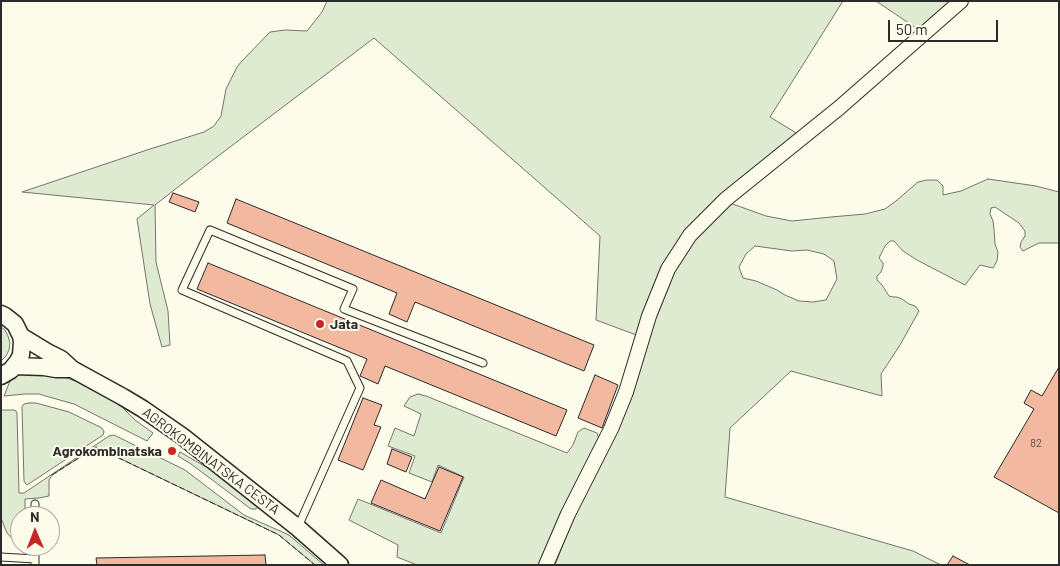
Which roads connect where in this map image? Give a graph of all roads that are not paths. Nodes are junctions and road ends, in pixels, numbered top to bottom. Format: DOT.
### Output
graph roads {
  1 [pos="961,1"];
  2 [pos="3,312"];
  3 [pos="21,336"];
  4 [pos="483,363"];
  5 [pos="72,369"];
  6 [pos="5,375"];
  7 [pos="298,528"];
  8 [pos="1,557"];
  9 [pos="35,562"];
  10 [pos="340,565"];
  11 [pos="546,565"];
  1 -- 11 [label="street"];
  2 -- 3 [label="street"];
  3 -- 5 [label="street, AGROKOMBINATSKA CESTA"];
  3 -- 6 [label="street"];
  4 -- 7 [label="lane"];
  5 -- 6 [label="street, AGROKOMBINATSKA CESTA"];
  5 -- 7 [label="street, AGROKOMBINATSKA CESTA"];
  7 -- 10 [label="street, AGROKOMBINATSKA CESTA"];
  8 -- 9 [label="lane"];
}
